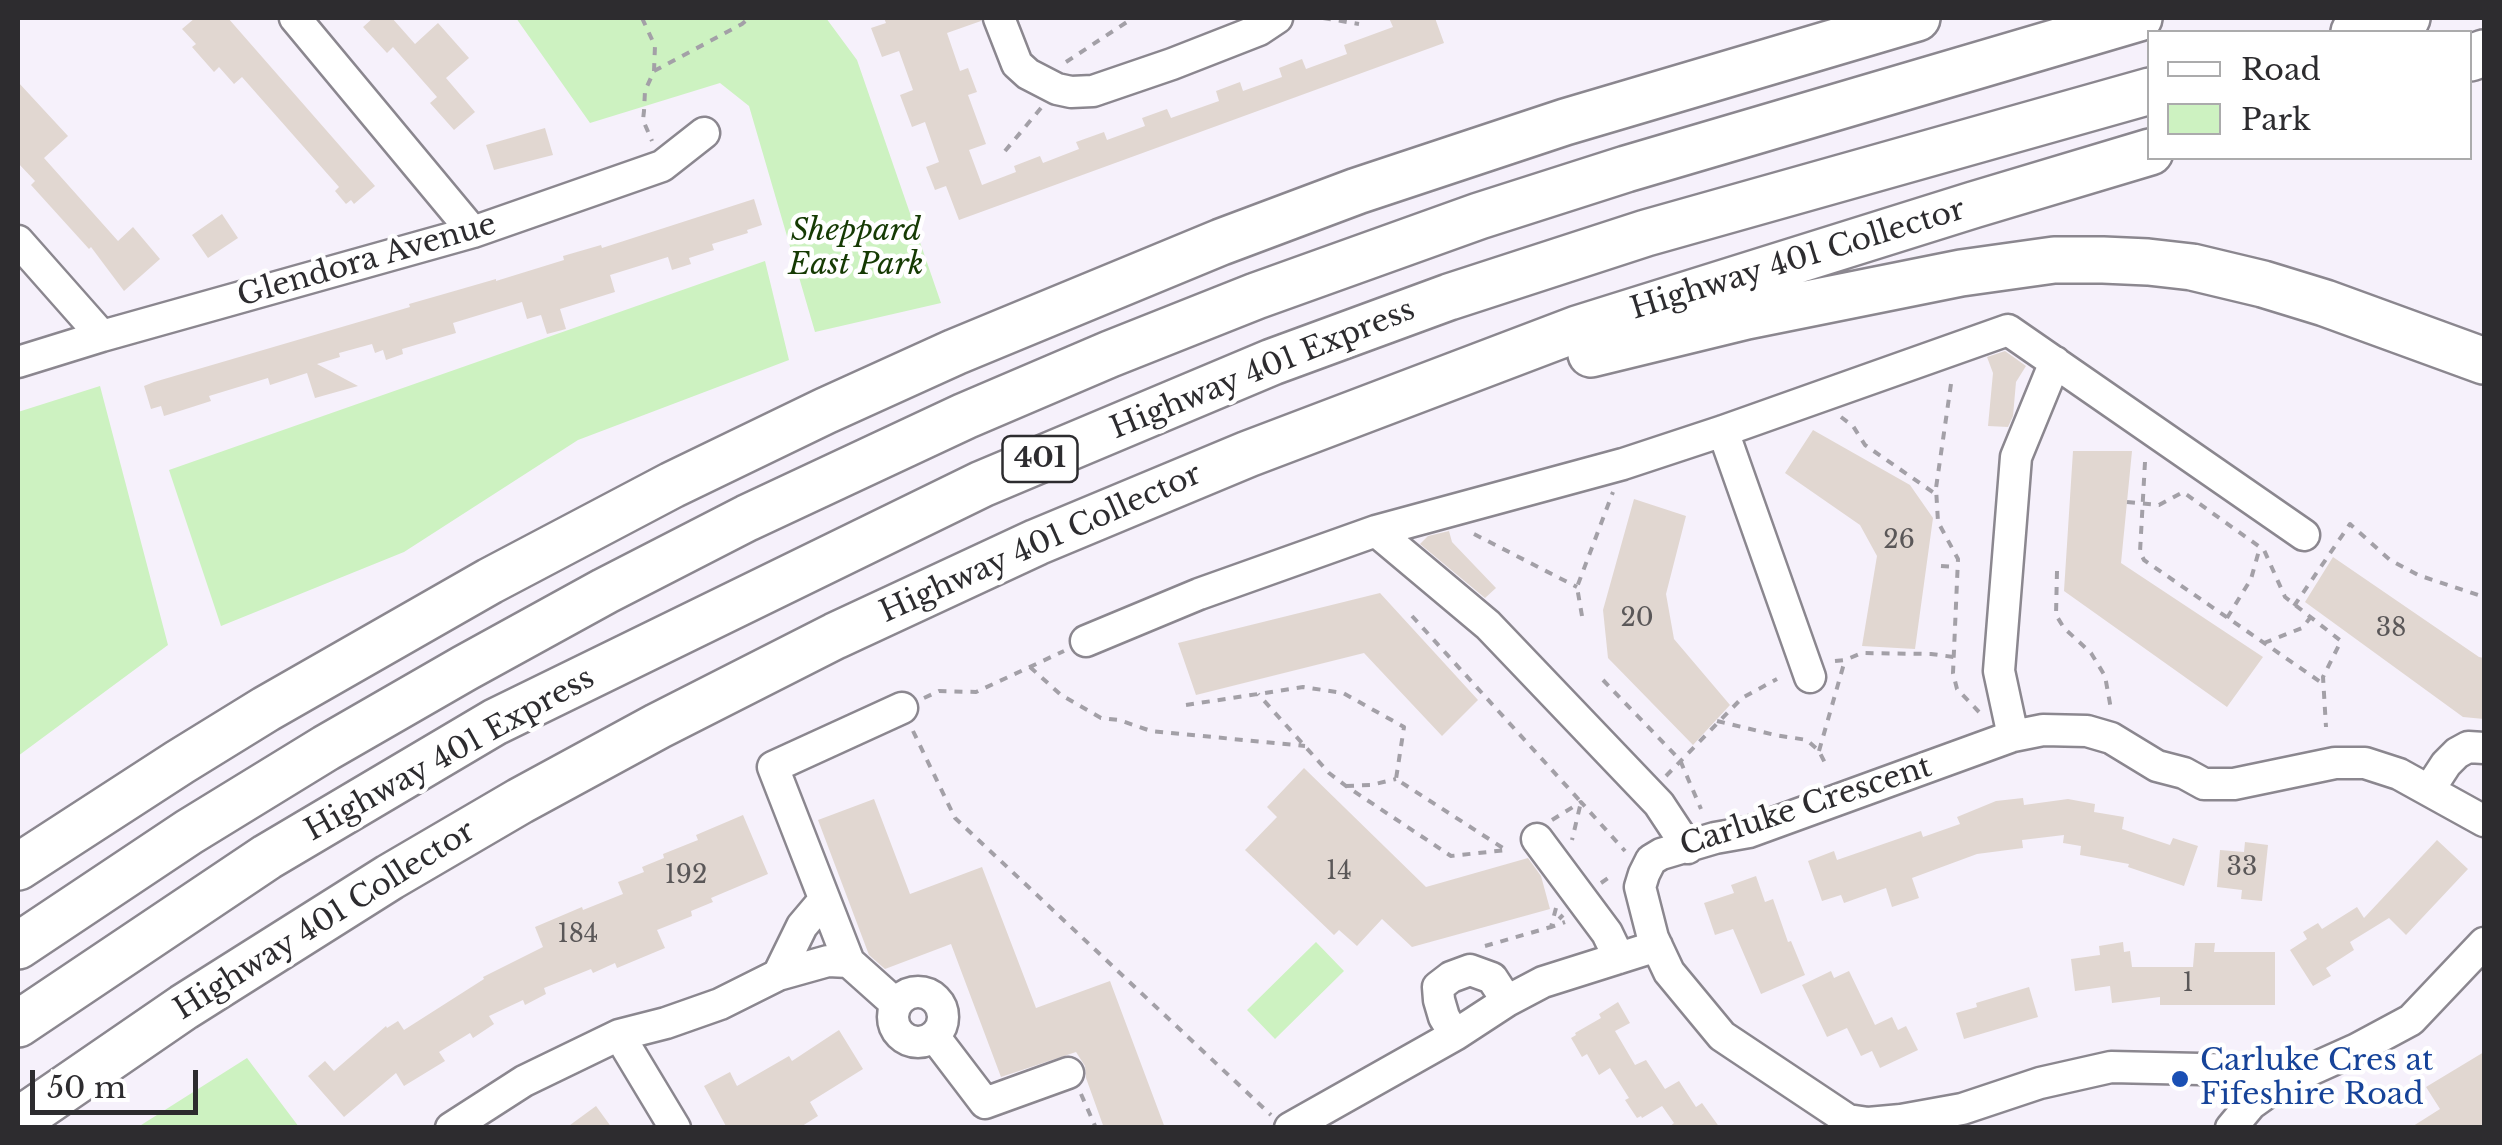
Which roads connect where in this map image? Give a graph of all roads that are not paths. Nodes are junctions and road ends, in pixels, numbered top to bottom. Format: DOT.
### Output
graph roads {
  1 [pos="295,18"];
  2 [pos="999,18"];
  3 [pos="1277,18"];
  4 [pos="1816,18"];
  5 [pos="1917,18"];
  6 [pos="2139,18"];
  7 [pos="2406,18"];
  8 [pos="2361,30"];
  9 [pos="2147,92"];
  10 [pos="704,133"];
  11 [pos="2147,153"];
  12 [pos="473,232"];
  13 [pos="18,241"];
  14 [pos="102,336"];
  15 [pos="2484,361"];
  16 [pos="18,362"];
  17 [pos="2054,362"];
  18 [pos="825,411"];
  19 [pos="1324,425"];
  20 [pos="1723,431"];
  21 [pos="1376,531"];
  22 [pos="2304,535"];
  23 [pos="1086,641"];
  24 [pos="1822,669"];
  25 [pos="902,708"];
  26 [pos="2013,736"];
  27 [pos="2484,748"];
  28 [pos="2429,790"];
  29 [pos="2484,821"];
  30 [pos="1542,831"];
  31 [pos="1688,848"];
  32 [pos="18,867"];
  33 [pos="824,900"];
  34 [pos="2484,943"];
  35 [pos="18,946"];
  36 [pos="1657,946"];
  37 [pos="1619,958"];
  38 [pos="849,962"];
  39 [pos="778,974"];
  40 [pos="1507,1001"];
  41 [pos="18,1024"];
  42 [pos="619,1035"];
  43 [pos="1455,1035"];
  44 [pos="1068,1073"];
  45 [pos="2278,1084"];
  46 [pos="1280,1121"];
  47 [pos="18,1122"];
  48 [pos="451,1128"];
  49 [pos="675,1128"];
  50 [pos="2230,1128"];
  1 -- 12 [label="street"];
  2 -- 3 [label="street"];
  4 -- 18 [label="highway"];
  5 -- 18 [label="highway"];
  6 -- 35 [label="highway, 401"];
  7 -- 8 [label="highway"];
  9 -- 41 [label="highway, Highway 401 Express / 401"];
  10 -- 12 [label="street, Glendora Avenue"];
  11 -- 19 [label="highway, Highway 401 Collector / 401"];
  12 -- 14 [label="street, Glendora Avenue"];
  13 -- 14 [label="street"];
  14 -- 16 [label="street, Glendora Avenue"];
  15 -- 19 [label="highway"];
  17 -- 20 [label="street"];
  17 -- 22 [label="street"];
  17 -- 26 [label="street"];
  18 -- 32 [label="highway"];
  19 -- 47 [label="highway, Highway 401 Collector / 401"];
  20 -- 21 [label="street"];
  20 -- 24 [label="street"];
  21 -- 23 [label="street"];
  21 -- 31 [label="street"];
  25 -- 33 [label="street"];
  26 -- 28 [label="street, Carluke Crescent"];
  26 -- 31 [label="street, Carluke Crescent"];
  27 -- 28 [label="street"];
  28 -- 29 [label="street, Carluke Crescent"];
  30 -- 37 [label="street"];
  31 -- 36 [label="street, Carluke Crescent"];
  33 -- 38 [label="street"];
  33 -- 39 [label="street"];
  34 -- 45 [label="street"];
  36 -- 37 [label="street"];
  36 -- 45 [label="street, Carluke Crescent"];
  37 -- 40 [label="street"];
  38 -- 39 [label="street"];
  38 -- 44 [label="street"];
  39 -- 42 [label="street"];
  40 -- 43 [label="street"];
  40 -- 43 [label="street"];
  42 -- 48 [label="street"];
  42 -- 49 [label="street"];
  43 -- 46 [label="street"];
  45 -- 50 [label="street"];
}
